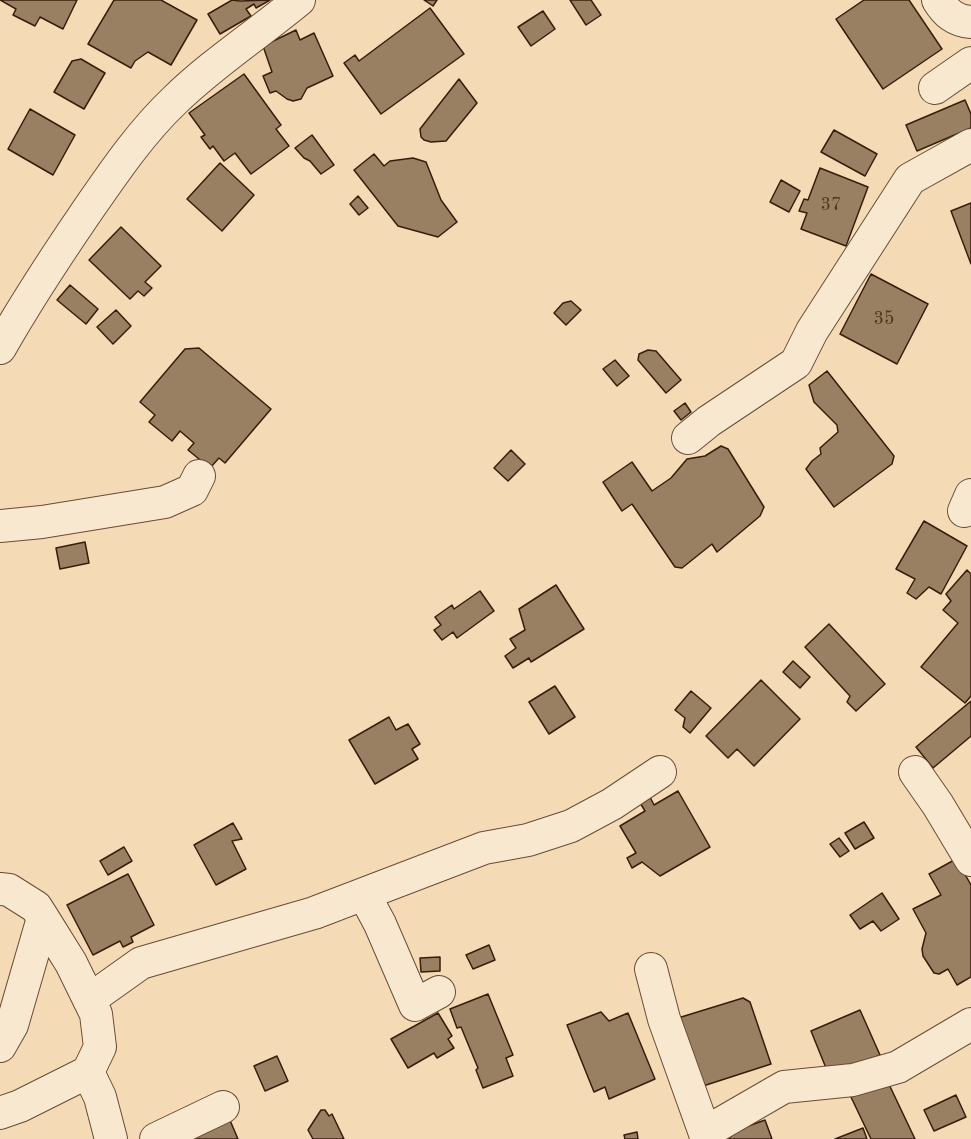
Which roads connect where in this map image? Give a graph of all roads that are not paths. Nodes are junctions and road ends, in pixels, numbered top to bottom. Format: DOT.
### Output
graph roads {
  1 [pos="299,0"];
  2 [pos="938,0"];
  3 [pos="971,22"];
  4 [pos="971,63"];
  5 [pos="935,88"];
  6 [pos="971,145"];
  7 [pos="0,348"];
  8 [pos="688,438"];
  9 [pos="199,476"];
  10 [pos="0,526"];
  11 [pos="660,772"];
  12 [pos="915,772"];
  13 [pos="971,860"];
  14 [pos="0,889"];
  15 [pos="364,894"];
  16 [pos="43,918"];
  17 [pos="651,969"];
  18 [pos="439,992"];
  19 [pos="89,1000"];
  20 [pos="971,1024"];
  21 [pos="0,1046"];
  22 [pos="88,1072"];
  23 [pos="223,1107"];
  24 [pos="0,1113"];
  25 [pos="707,1135"];
  26 [pos="111,1139"];
  27 [pos="156,1139"];
  1 -- 7 [label="street"];
  2 -- 3 [label="street"];
  4 -- 5 [label="street"];
  6 -- 8 [label="street"];
  9 -- 10 [label="street"];
  11 -- 15 [label="street"];
  12 -- 13 [label="street"];
  14 -- 16 [label="street"];
  15 -- 18 [label="street"];
  15 -- 19 [label="street"];
  16 -- 19 [label="street"];
  16 -- 21 [label="street"];
  17 -- 25 [label="street"];
  19 -- 22 [label="street"];
  20 -- 25 [label="street"];
  22 -- 24 [label="street"];
  22 -- 26 [label="street"];
  23 -- 27 [label="street"];
}
